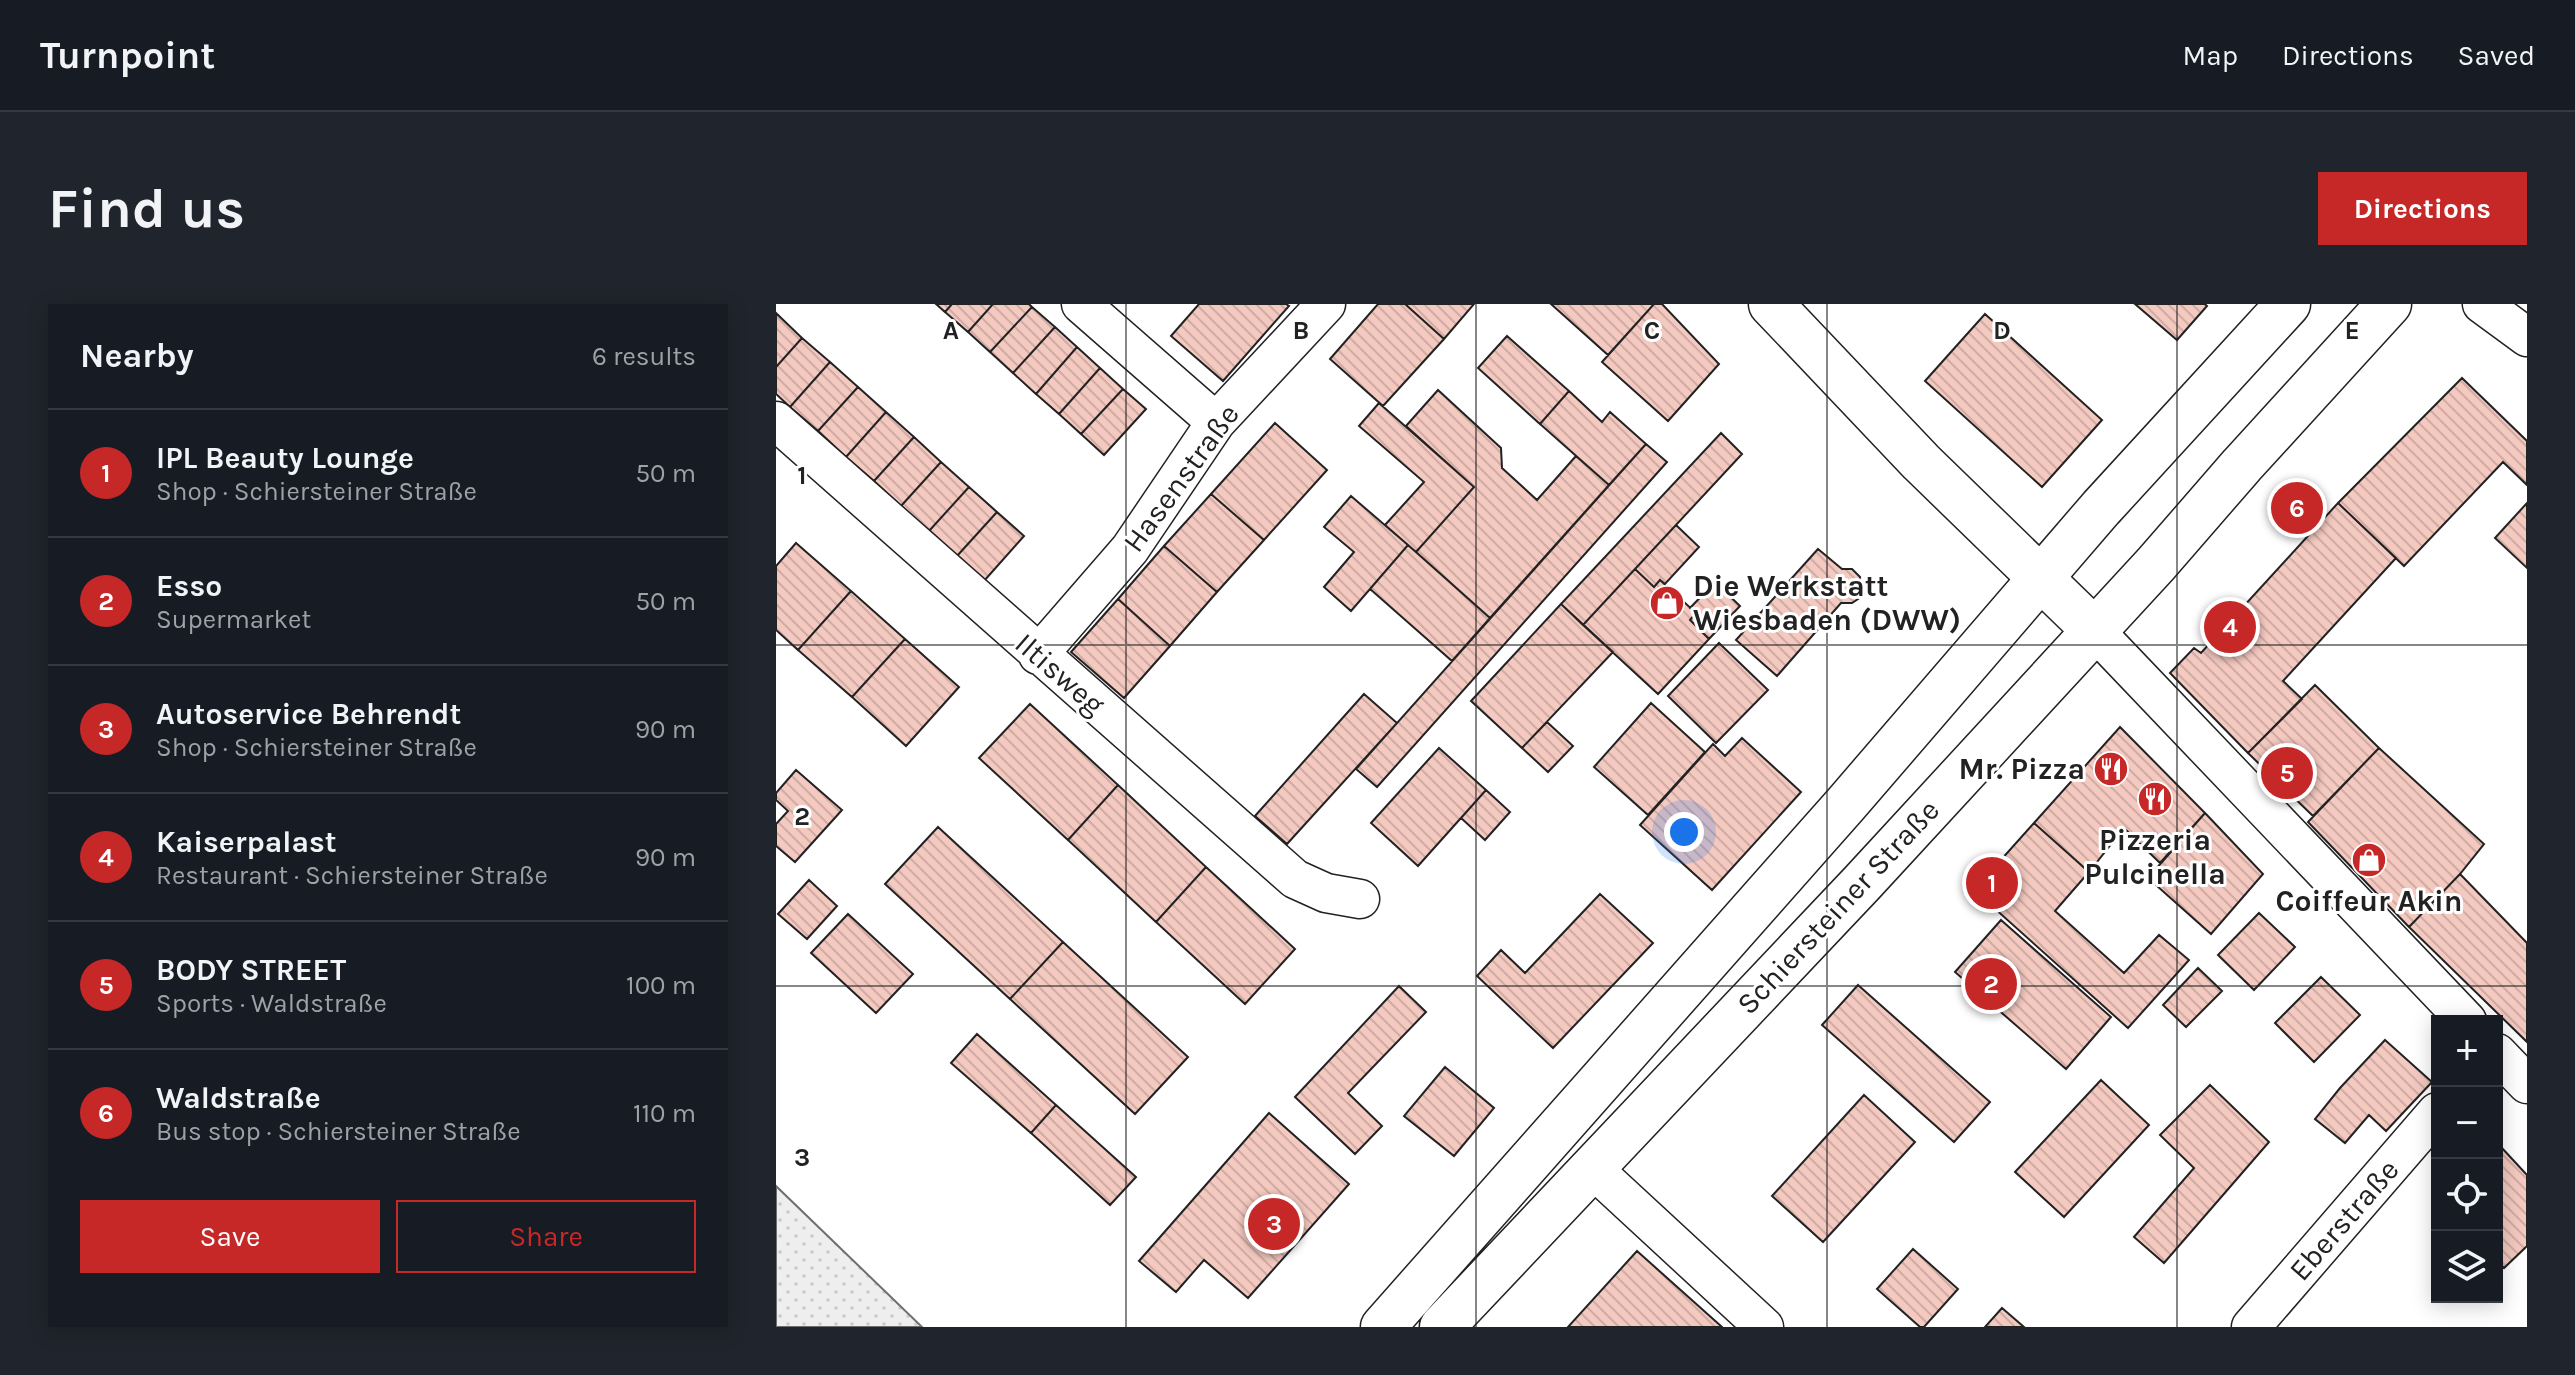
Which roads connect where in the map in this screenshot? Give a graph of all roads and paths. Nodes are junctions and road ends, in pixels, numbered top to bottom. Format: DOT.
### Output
graph roads {
  1 [pos="1081,304"];
  2 [pos="1326,304"];
  3 [pos="1771,304"];
  4 [pos="2288,304"];
  5 [pos="2389,304"];
  6 [pos="2482,304"];
  7 [pos="2527,337"];
  8 [pos="776,421"];
  9 [pos="1216,422"];
  10 [pos="2040,580"];
  11 [pos="2094,630"];
  12 [pos="1038,655"];
  13 [pos="1360,899"];
  14 [pos="2461,1015"];
  15 [pos="2503,1059"];
  16 [pos="2527,1084"];
  17 [pos="2431,1119"];
  18 [pos="1592,1168"];
  19 [pos="1383,1327"];
  20 [pos="1442,1327"];
  21 [pos="1764,1327"];
  22 [pos="2251,1327"];
  1 -- 9 [label="street"];
  2 -- 9 [label="street, Hasenstraße"];
  3 -- 10 [label="main road"];
  4 -- 10 [label="main road, Schiersteiner Straße"];
  5 -- 11 [label="main road, Schiersteiner Straße"];
  6 -- 7 [label="street"];
  8 -- 12 [label="street, Iltisweg"];
  9 -- 12 [label="street, Hasenstraße"];
  10 -- 11 [label="main road"];
  10 -- 19 [label="main road, Schiersteiner Straße"];
  11 -- 14 [label="street"];
  11 -- 18 [label="main road, Schiersteiner Straße"];
  12 -- 13 [label="street, Iltisweg"];
  15 -- 16 [label="street"];
  17 -- 22 [label="street, Eberstraße"];
  18 -- 20 [label="main road, Schiersteiner Straße"];
  18 -- 21 [label="street"];
}
